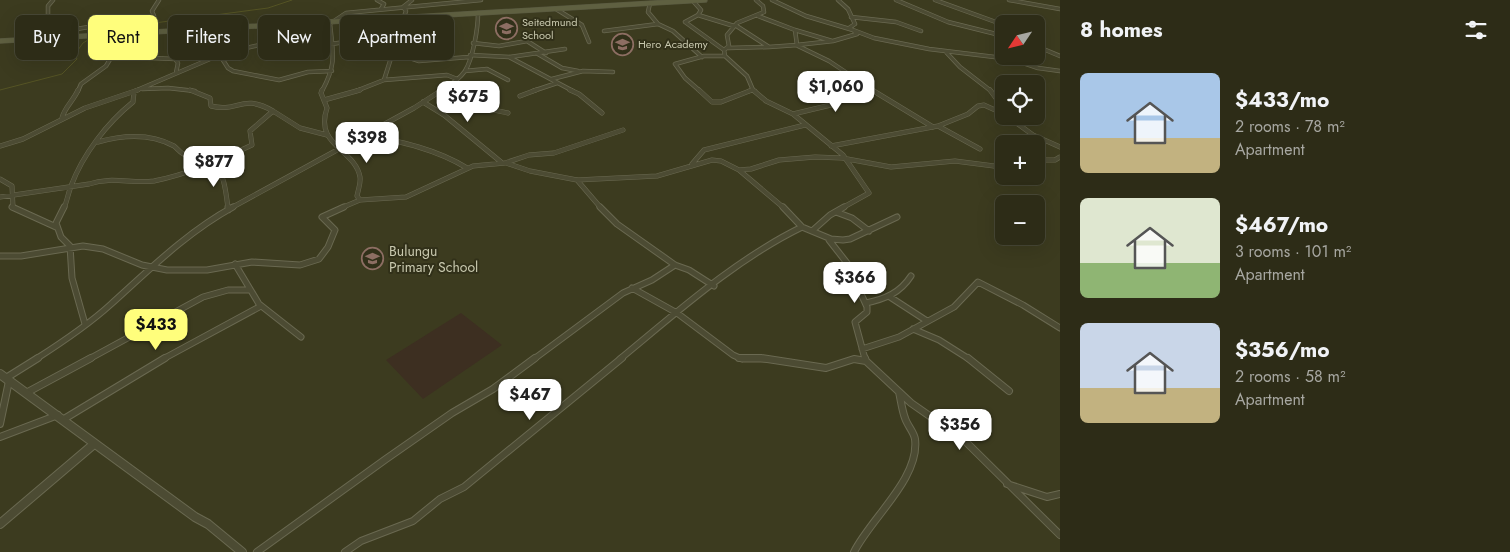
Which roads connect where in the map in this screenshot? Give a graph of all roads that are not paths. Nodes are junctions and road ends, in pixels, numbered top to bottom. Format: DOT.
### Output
graph roads {
  1 [pos="53,0"];
  2 [pos="158,0"];
  3 [pos="377,0"];
  4 [pos="412,0"];
  5 [pos="434,0"];
  6 [pos="481,0"];
  7 [pos="705,0"];
  8 [pos="756,0"];
  9 [pos="772,0"];
  10 [pos="838,0"];
  11 [pos="896,0"];
  12 [pos="935,0"];
  13 [pos="1009,0"];
  14 [pos="692,1"];
  15 [pos="650,3"];
  16 [pos="435,4"];
  17 [pos="404,6"];
  18 [pos="381,9"];
  19 [pos="556,9"];
  20 [pos="1060,9"];
  21 [pos="478,13"];
  22 [pos="48,15"];
  23 [pos="405,15"];
  24 [pos="442,15"];
  25 [pos="698,15"];
  26 [pos="758,16"];
  27 [pos="851,17"];
  28 [pos="340,22"];
  29 [pos="995,22"];
  30 [pos="330,23"];
  31 [pos="658,24"];
  32 [pos="734,25"];
  33 [pos="78,28"];
  34 [pos="851,29"];
  35 [pos="795,30"];
  36 [pos="604,31"];
  37 [pos="921,31"];
  38 [pos="995,34"];
  39 [pos="15,39"];
  40 [pos="0,41"];
  41 [pos="340,41"];
  42 [pos="833,41"];
  43 [pos="589,42"];
  44 [pos="332,43"];
  45 [pos="473,43"];
  46 [pos="770,46"];
  47 [pos="797,46"];
  48 [pos="565,49"];
  49 [pos="726,49"];
  50 [pos="1045,50"];
  51 [pos="946,52"];
  52 [pos="546,53"];
  53 [pos="538,54"];
  54 [pos="469,56"];
  55 [pos="725,56"];
  56 [pos="1060,56"];
  57 [pos="509,57"];
  58 [pos="702,57"];
  59 [pos="158,58"];
  60 [pos="110,60"];
  61 [pos="208,60"];
  62 [pos="222,60"];
  63 [pos="332,71"];
  64 [pos="465,71"];
  65 [pos="580,71"];
  66 [pos="1060,71"];
  67 [pos="612,72"];
  68 [pos="176,73"];
  69 [pos="552,79"];
  70 [pos="384,80"];
  71 [pos="456,80"];
  72 [pos="508,80"];
  73 [pos="557,83"];
  74 [pos="753,90"];
  75 [pos="136,91"];
  76 [pos="819,92"];
  77 [pos="520,96"];
  78 [pos="995,96"];
  79 [pos="324,100"];
  80 [pos="423,102"];
  81 [pos="995,104"];
  82 [pos="986,106"];
  83 [pos="995,110"];
  84 [pos="273,111"];
  85 [pos="508,113"];
  86 [pos="602,113"];
  87 [pos="792,114"];
  88 [pos="62,118"];
  89 [pos="805,125"];
  90 [pos="1020,125"];
  91 [pos="938,126"];
  92 [pos="933,127"];
  93 [pos="623,130"];
  94 [pos="366,134"];
  95 [pos="327,135"];
  96 [pos="98,142"];
  97 [pos="0,146"];
  98 [pos="830,146"];
  99 [pos="1060,147"];
  100 [pos="340,148"];
  101 [pos="980,148"];
  102 [pos="1060,156"];
  103 [pos="846,159"];
  104 [pos="1045,160"];
  105 [pos="214,163"];
  106 [pos="458,163"];
  107 [pos="503,163"];
  108 [pos="692,165"];
  109 [pos="995,166"];
  110 [pos="467,168"];
  111 [pos="739,170"];
  112 [pos="458,172"];
  113 [pos="0,179"];
  114 [pos="577,180"];
  115 [pos="71,186"];
  116 [pos="11,194"];
  117 [pos="0,197"];
  118 [pos="360,200"];
  119 [pos="228,210"];
  120 [pos="836,212"];
  121 [pos="897,217"];
  122 [pos="56,226"];
  123 [pos="802,227"];
  124 [pos="812,230"];
  125 [pos="869,231"];
  126 [pos="829,240"];
  127 [pos="70,246"];
  128 [pos="0,256"];
  129 [pos="234,264"];
  130 [pos="675,265"];
  131 [pos="150,268"];
  132 [pos="911,276"];
  133 [pos="714,286"];
  134 [pos="632,288"];
  135 [pos="250,290"];
  136 [pos="890,297"];
  137 [pos="866,304"];
  138 [pos="261,306"];
  139 [pos="677,313"];
  140 [pos="928,321"];
  141 [pos="84,324"];
  142 [pos="1060,328"];
  143 [pos="913,329"];
  144 [pos="301,337"];
  145 [pos="862,349"];
  146 [pos="866,361"];
  147 [pos="5,378"];
  148 [pos="1009,390"];
  149 [pos="899,392"];
  150 [pos="26,393"];
  151 [pos="61,417"];
  152 [pos="0,424"];
  153 [pos="0,437"];
  154 [pos="94,444"];
  155 [pos="1005,484"];
  156 [pos="1060,494"];
  157 [pos="0,524"];
  158 [pos="1060,535"];
  159 [pos="242,552"];
  160 [pos="257,552"];
  161 [pos="345,552"];
  162 [pos="854,552"];
  1 -- 22 [label="street"];
  2 -- 33 [label="street"];
  3 -- 18 [label="street"];
  4 -- 17 [label="street"];
  5 -- 16 [label="street"];
  6 -- 16 [label="street"];
  7 -- 14 [label="main road"];
  8 -- 26 [label="street"];
  9 -- 34 [label="street"];
  10 -- 27 [label="street"];
  11 -- 38 [label="street"];
  12 -- 29 [label="street"];
  13 -- 20 [label="street"];
  14 -- 15 [label="main road"];
  14 -- 25 [label="street"];
  15 -- 19 [label="main road"];
  15 -- 31 [label="street"];
  16 -- 17 [label="street"];
  17 -- 18 [label="street"];
  17 -- 23 [label="street"];
  18 -- 30 [label="street"];
  19 -- 21 [label="main road"];
  19 -- 43 [label="street"];
  21 -- 24 [label="main road"];
  21 -- 45 [label="street"];
  25 -- 32 [label="street"];
  25 -- 49 [label="street"];
  26 -- 32 [label="street"];
  26 -- 35 [label="street"];
  27 -- 34 [label="street"];
  27 -- 37 [label="street"];
  28 -- 30 [label="main road"];
  30 -- 44 [label="street"];
  31 -- 36 [label="street"];
  31 -- 58 [label="street"];
  32 -- 46 [label="street"];
  32 -- 49 [label="street"];
  34 -- 42 [label="street"];
  34 -- 51 [label="street"];
  35 -- 42 [label="street"];
  35 -- 47 [label="street"];
  39 -- 40 [label="main road"];
  41 -- 44 [label="street"];
  42 -- 47 [label="street"];
  44 -- 63 [label="street"];
  45 -- 52 [label="street"];
  45 -- 54 [label="street"];
  46 -- 47 [label="street"];
  46 -- 49 [label="street"];
  47 -- 92 [label="street"];
  48 -- 52 [label="street"];
  49 -- 55 [label="street"];
  50 -- 56 [label="street"];
  51 -- 66 [label="street"];
  51 -- 78 [label="street"];
  52 -- 53 [label="street"];
  53 -- 57 [label="street"];
  53 -- 65 [label="street"];
  54 -- 57 [label="street"];
  54 -- 64 [label="street"];
  54 -- 70 [label="street"];
  55 -- 58 [label="street"];
  55 -- 74 [label="street"];
  57 -- 69 [label="street"];
  58 -- 74 [label="street"];
  59 -- 68 [label="street"];
  60 -- 88 [label="street"];
  61 -- 68 [label="street"];
  62 -- 63 [label="street"];
  63 -- 79 [label="street"];
  64 -- 71 [label="street"];
  64 -- 72 [label="street"];
  65 -- 67 [label="street"];
  65 -- 69 [label="street"];
  68 -- 75 [label="street"];
  69 -- 73 [label="street"];
  70 -- 71 [label="street"];
  70 -- 79 [label="street"];
  71 -- 80 [label="street"];
  71 -- 85 [label="street"];
  73 -- 77 [label="street"];
  73 -- 86 [label="street"];
  74 -- 87 [label="street"];
  75 -- 84 [label="street"];
  75 -- 88 [label="street"];
  75 -- 96 [label="street"];
  76 -- 87 [label="street"];
  79 -- 95 [label="street"];
  80 -- 94 [label="street"];
  80 -- 107 [label="street"];
  81 -- 82 [label="street"];
  82 -- 83 [label="street"];
  82 -- 91 [label="street"];
  84 -- 95 [label="street"];
  84 -- 105 [label="street"];
  87 -- 89 [label="street"];
  88 -- 97 [label="street"];
  89 -- 98 [label="street"];
  89 -- 108 [label="street"];
  90 -- 99 [label="street"];
  91 -- 92 [label="street"];
  91 -- 101 [label="street"];
  92 -- 98 [label="street"];
  93 -- 107 [label="street"];
  94 -- 100 [label="street"];
  94 -- 106 [label="street"];
  95 -- 100 [label="street"];
  96 -- 105 [label="street"];
  96 -- 115 [label="street"];
  98 -- 103 [label="street"];
  100 -- 118 [label="street"];
  100 -- 119 [label="street"];
  102 -- 104 [label="street"];
  103 -- 109 [label="street"];
  103 -- 111 [label="street"];
  103 -- 120 [label="street"];
  105 -- 115 [label="street"];
  105 -- 119 [label="street"];
  106 -- 110 [label="street"];
  106 -- 112 [label="street"];
  107 -- 110 [label="street"];
  107 -- 114 [label="street"];
  108 -- 111 [label="street"];
  108 -- 114 [label="street"];
  110 -- 112 [label="street"];
  111 -- 123 [label="street"];
  112 -- 118 [label="street"];
  113 -- 116 [label="street"];
  114 -- 130 [label="street"];
  115 -- 116 [label="street"];
  115 -- 122 [label="street"];
  116 -- 117 [label="street"];
  116 -- 122 [label="street"];
  118 -- 129 [label="street"];
  119 -- 131 [label="street"];
  120 -- 124 [label="street"];
  120 -- 125 [label="street"];
  121 -- 125 [label="street"];
  122 -- 127 [label="street"];
  123 -- 124 [label="street"];
  123 -- 133 [label="street"];
  124 -- 126 [label="street"];
  125 -- 126 [label="street"];
  126 -- 137 [label="street"];
  127 -- 128 [label="street"];
  127 -- 131 [label="street"];
  127 -- 141 [label="street"];
  129 -- 131 [label="street"];
  129 -- 135 [label="street"];
  130 -- 133 [label="street"];
  130 -- 134 [label="street"];
  131 -- 141 [label="street"];
  132 -- 136 [label="street"];
  133 -- 139 [label="street"];
  134 -- 139 [label="street"];
  134 -- 160 [label="street"];
  135 -- 138 [label="street"];
  135 -- 150 [label="street"];
  136 -- 137 [label="street"];
  136 -- 140 [label="street"];
  137 -- 145 [label="street"];
  138 -- 144 [label="street"];
  138 -- 151 [label="street"];
  139 -- 146 [label="street"];
  139 -- 161 [label="street"];
  140 -- 142 [label="street"];
  140 -- 143 [label="street"];
  141 -- 147 [label="street"];
  143 -- 145 [label="street"];
  143 -- 148 [label="street"];
  145 -- 146 [label="street"];
  146 -- 149 [label="street"];
  147 -- 150 [label="street"];
  147 -- 152 [label="street"];
  149 -- 155 [label="street"];
  149 -- 162 [label="street"];
  150 -- 151 [label="street"];
  151 -- 153 [label="street"];
  151 -- 154 [label="street"];
  154 -- 157 [label="street"];
  154 -- 159 [label="street"];
  155 -- 156 [label="street"];
  155 -- 158 [label="street"];
}
